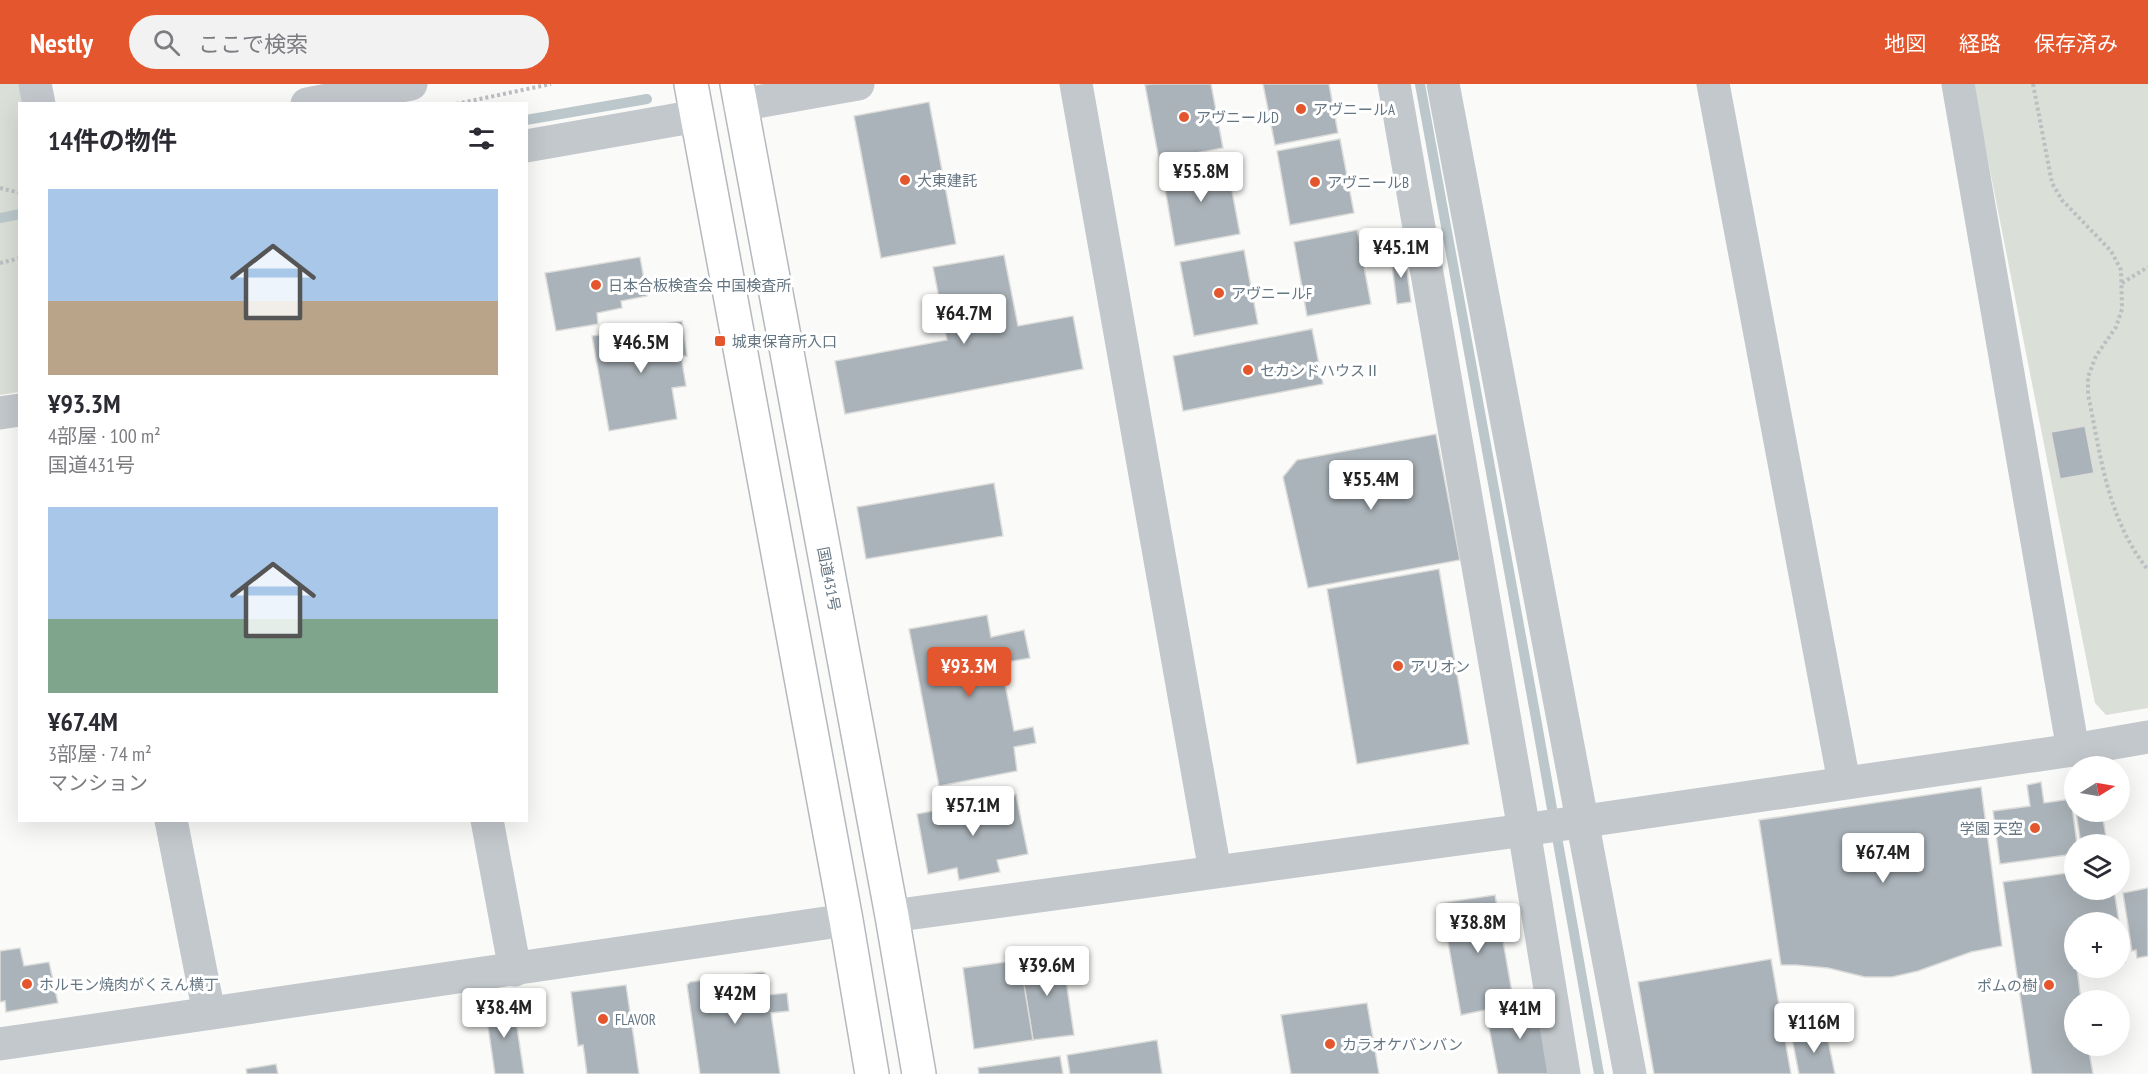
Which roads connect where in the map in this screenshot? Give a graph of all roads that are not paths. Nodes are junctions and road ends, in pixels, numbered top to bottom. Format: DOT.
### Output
graph roads {
  1 [pos="35,84"];
  2 [pos="411,84"];
  3 [pos="691,84"];
  4 [pos="858,84"];
  5 [pos="1076,84"];
  6 [pos="1394,84"];
  7 [pos="1443,84"];
  8 [pos="1713,84"];
  9 [pos="1958,84"];
  10 [pos="354,89"];
  11 [pos="739,95"];
  12 [pos="39,102"];
  13 [pos="314,102"];
  14 [pos="697,116"];
  15 [pos="528,146"];
  16 [pos="18,410"];
  17 [pos="0,413"];
  18 [pos="2148,736"];
  19 [pos="2073,750"];
  20 [pos="1844,782"];
  21 [pos="1581,821"];
  22 [pos="171,822"];
  23 [pos="487,822"];
  24 [pos="1524,830"];
  25 [pos="1215,871"];
  26 [pos="892,916"];
  27 [pos="846,920"];
  28 [pos="515,970"];
  29 [pos="208,1013"];
  30 [pos="0,1044"];
  31 [pos="872,1074"];
  32 [pos="919,1074"];
  33 [pos="1564,1074"];
  34 [pos="1630,1074"];
  1 -- 12 [label="street"];
  2 -- 10 [label="street"];
  3 -- 14 [label="highway"];
  4 -- 11 [label="street"];
  5 -- 25 [label="street"];
  6 -- 24 [label="street"];
  7 -- 21 [label="street"];
  8 -- 20 [label="street"];
  9 -- 19 [label="street"];
  10 -- 13 [label="street"];
  11 -- 26 [label="highway, 国道431号"];
  14 -- 15 [label="street"];
  14 -- 27 [label="highway"];
  16 -- 17 [label="street"];
  18 -- 19 [label="street"];
  19 -- 20 [label="street"];
  20 -- 21 [label="street"];
  21 -- 24 [label="street"];
  21 -- 34 [label="street"];
  22 -- 29 [label="street"];
  23 -- 28 [label="street"];
  24 -- 25 [label="street"];
  24 -- 33 [label="street"];
  25 -- 26 [label="street"];
  26 -- 32 [label="highway, 国道431号"];
  27 -- 28 [label="street"];
  27 -- 31 [label="highway"];
  28 -- 29 [label="street"];
  29 -- 30 [label="street"];
}
